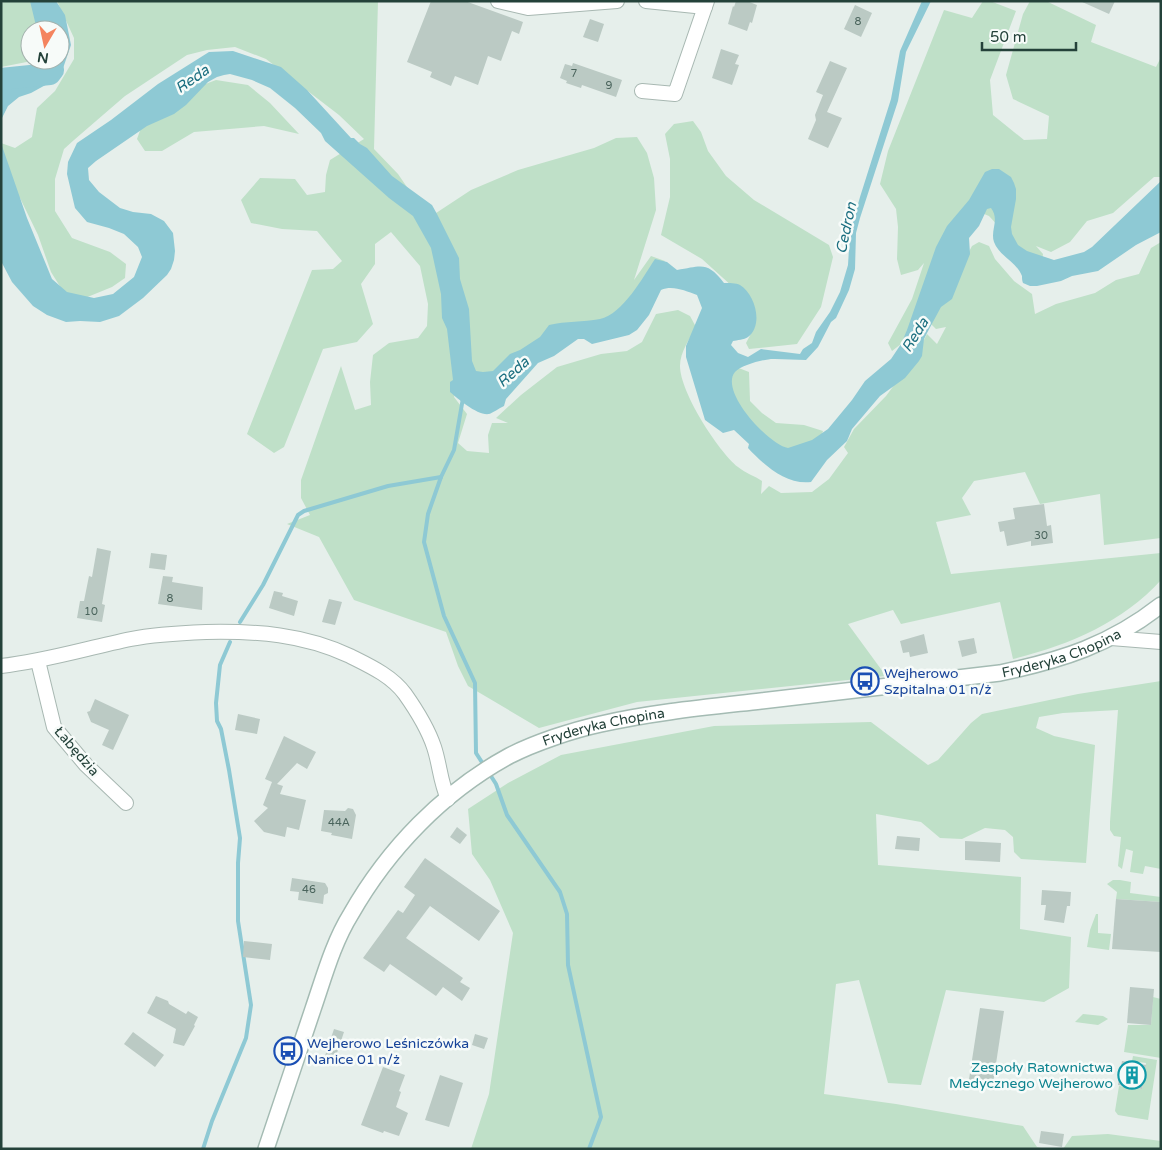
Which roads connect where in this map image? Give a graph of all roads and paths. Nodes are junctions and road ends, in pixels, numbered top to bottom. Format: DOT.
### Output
graph roads {
  1 [pos="498,1"];
  2 [pos="617,1"];
  3 [pos="646,1"];
  4 [pos="706,4"];
  5 [pos="642,91"];
  6 [pos="1160,608"];
  7 [pos="1111,638"];
  8 [pos="1161,642"];
  9 [pos="38,661"];
  10 [pos="1,666"];
  11 [pos="448,798"];
  12 [pos="126,802"];
  13 [pos="266,1149"];
  1 -- 2 [label="street"];
  3 -- 4 [label="street"];
  4 -- 5 [label="street"];
  6 -- 7 [label="street, Fryderyka Chopina"];
  7 -- 8 [label="street"];
  7 -- 11 [label="street, Fryderyka Chopina"];
  9 -- 10 [label="street"];
  9 -- 11 [label="street"];
  9 -- 12 [label="street, Łabędzia"];
  11 -- 13 [label="street, Fryderyka Chopina"];
}
